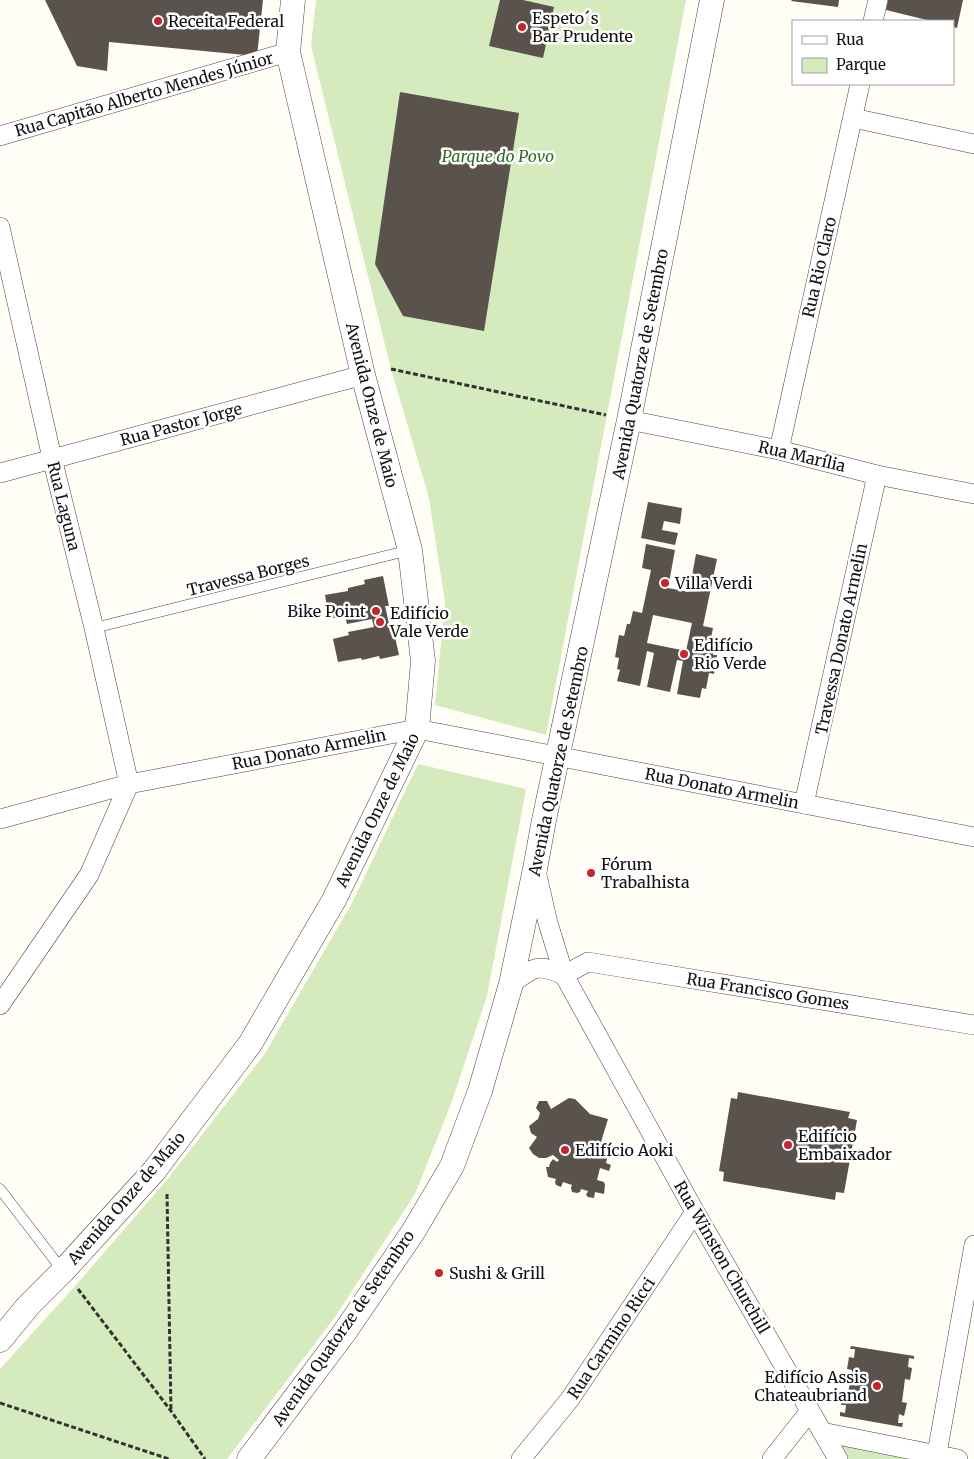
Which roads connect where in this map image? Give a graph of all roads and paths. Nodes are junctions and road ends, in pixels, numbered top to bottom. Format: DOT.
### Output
graph roads {
  1 [pos="293,0"];
  2 [pos="712,0"];
  3 [pos="878,0"];
  4 [pos="873,20"];
  5 [pos="288,52"];
  6 [pos="860,85"];
  7 [pos="853,118"];
  8 [pos="0,136"];
  9 [pos="974,144"];
  10 [pos="0,227"];
  11 [pos="391,369"];
  12 [pos="363,375"];
  13 [pos="629,420"];
  14 [pos="779,450"];
  15 [pos="52,458"];
  16 [pos="0,472"];
  17 [pos="877,475"];
  18 [pos="974,494"];
  19 [pos="410,550"];
  20 [pos="94,628"];
  21 [pos="417,729"];
  22 [pos="558,756"];
  23 [pos="129,784"];
  24 [pos="804,804"];
  25 [pos="0,818"];
  26 [pos="974,837"];
  27 [pos="535,869"];
  28 [pos="564,975"];
  29 [pos="511,984"];
  30 [pos="0,1005"];
  31 [pos="974,1025"];
  32 [pos="0,1189"];
  33 [pos="166,1191"];
  34 [pos="695,1212"];
  35 [pos="974,1246"];
  36 [pos="69,1278"];
  37 [pos="28,1306"];
  38 [pos="0,1324"];
  39 [pos="0,1340"];
  40 [pos="0,1403"];
  41 [pos="171,1411"];
  42 [pos="810,1411"];
  43 [pos="822,1432"];
  44 [pos="936,1457"];
  45 [pos="169,1459"];
  46 [pos="205,1459"];
  47 [pos="249,1459"];
  48 [pos="521,1459"];
  49 [pos="772,1459"];
  50 [pos="838,1459"];
  51 [pos="958,1459"];
  1 -- 5 [label="street, Avenida Onze de Maio"];
  2 -- 13 [label="street, Avenida Quatorze de Setembro"];
  3 -- 4 [label="street"];
  5 -- 8 [label="street, Rua Capitão Alberto Mendes Júnior"];
  5 -- 12 [label="street, Avenida Onze de Maio"];
  6 -- 7 [label="street, Rua Rio Claro"];
  7 -- 9 [label="street"];
  7 -- 14 [label="street, Rua Rio Claro"];
  10 -- 15 [label="street, Rua Laguna"];
  11 -- 13 [label="path"];
  12 -- 15 [label="street, Rua Pastor Jorge"];
  12 -- 19 [label="street, Avenida Onze de Maio"];
  13 -- 14 [label="street, Rua Marília"];
  13 -- 22 [label="street, Avenida Quatorze de Setembro"];
  14 -- 17 [label="street, Rua Marília"];
  15 -- 16 [label="street, Rua Pastor Jorge"];
  15 -- 20 [label="street, Rua Laguna"];
  17 -- 18 [label="street, Rua Marília"];
  17 -- 24 [label="street, Travessa Donato Armelin"];
  19 -- 20 [label="lane, Travessa Borges"];
  19 -- 21 [label="street, Avenida Onze de Maio"];
  20 -- 23 [label="street, Rua Laguna"];
  21 -- 22 [label="street, Rua Donato Armelin"];
  21 -- 23 [label="street, Rua Donato Armelin"];
  21 -- 36 [label="street, Avenida Onze de Maio"];
  22 -- 24 [label="street, Rua Donato Armelin"];
  22 -- 27 [label="street, Avenida Quatorze de Setembro"];
  23 -- 25 [label="street, Rua Donato Armelin"];
  23 -- 30 [label="street"];
  24 -- 26 [label="street, Rua Donato Armelin"];
  27 -- 28 [label="street, Rua Winston Churchill"];
  27 -- 29 [label="street, Avenida Quatorze de Setembro"];
  28 -- 29 [label="street"];
  28 -- 31 [label="street, Rua Francisco Gomes"];
  28 -- 34 [label="street, Rua Winston Churchill"];
  29 -- 47 [label="street, Avenida Quatorze de Setembro"];
  32 -- 36 [label="lane"];
  33 -- 41 [label="path"];
  34 -- 42 [label="street, Rua Winston Churchill"];
  34 -- 48 [label="street, Rua Carmino Ricci"];
  35 -- 44 [label="street"];
  36 -- 37 [label="street, Avenida Onze de Maio"];
  36 -- 41 [label="path"];
  37 -- 38 [label="street"];
  37 -- 39 [label="street, Avenida Onze de Maio"];
  40 -- 45 [label="path"];
  41 -- 46 [label="path"];
  42 -- 43 [label="street, Rua Winston Churchill"];
  42 -- 49 [label="street"];
  43 -- 44 [label="street"];
  43 -- 50 [label="street, Rua Winston Churchill"];
  44 -- 51 [label="street"];
}
